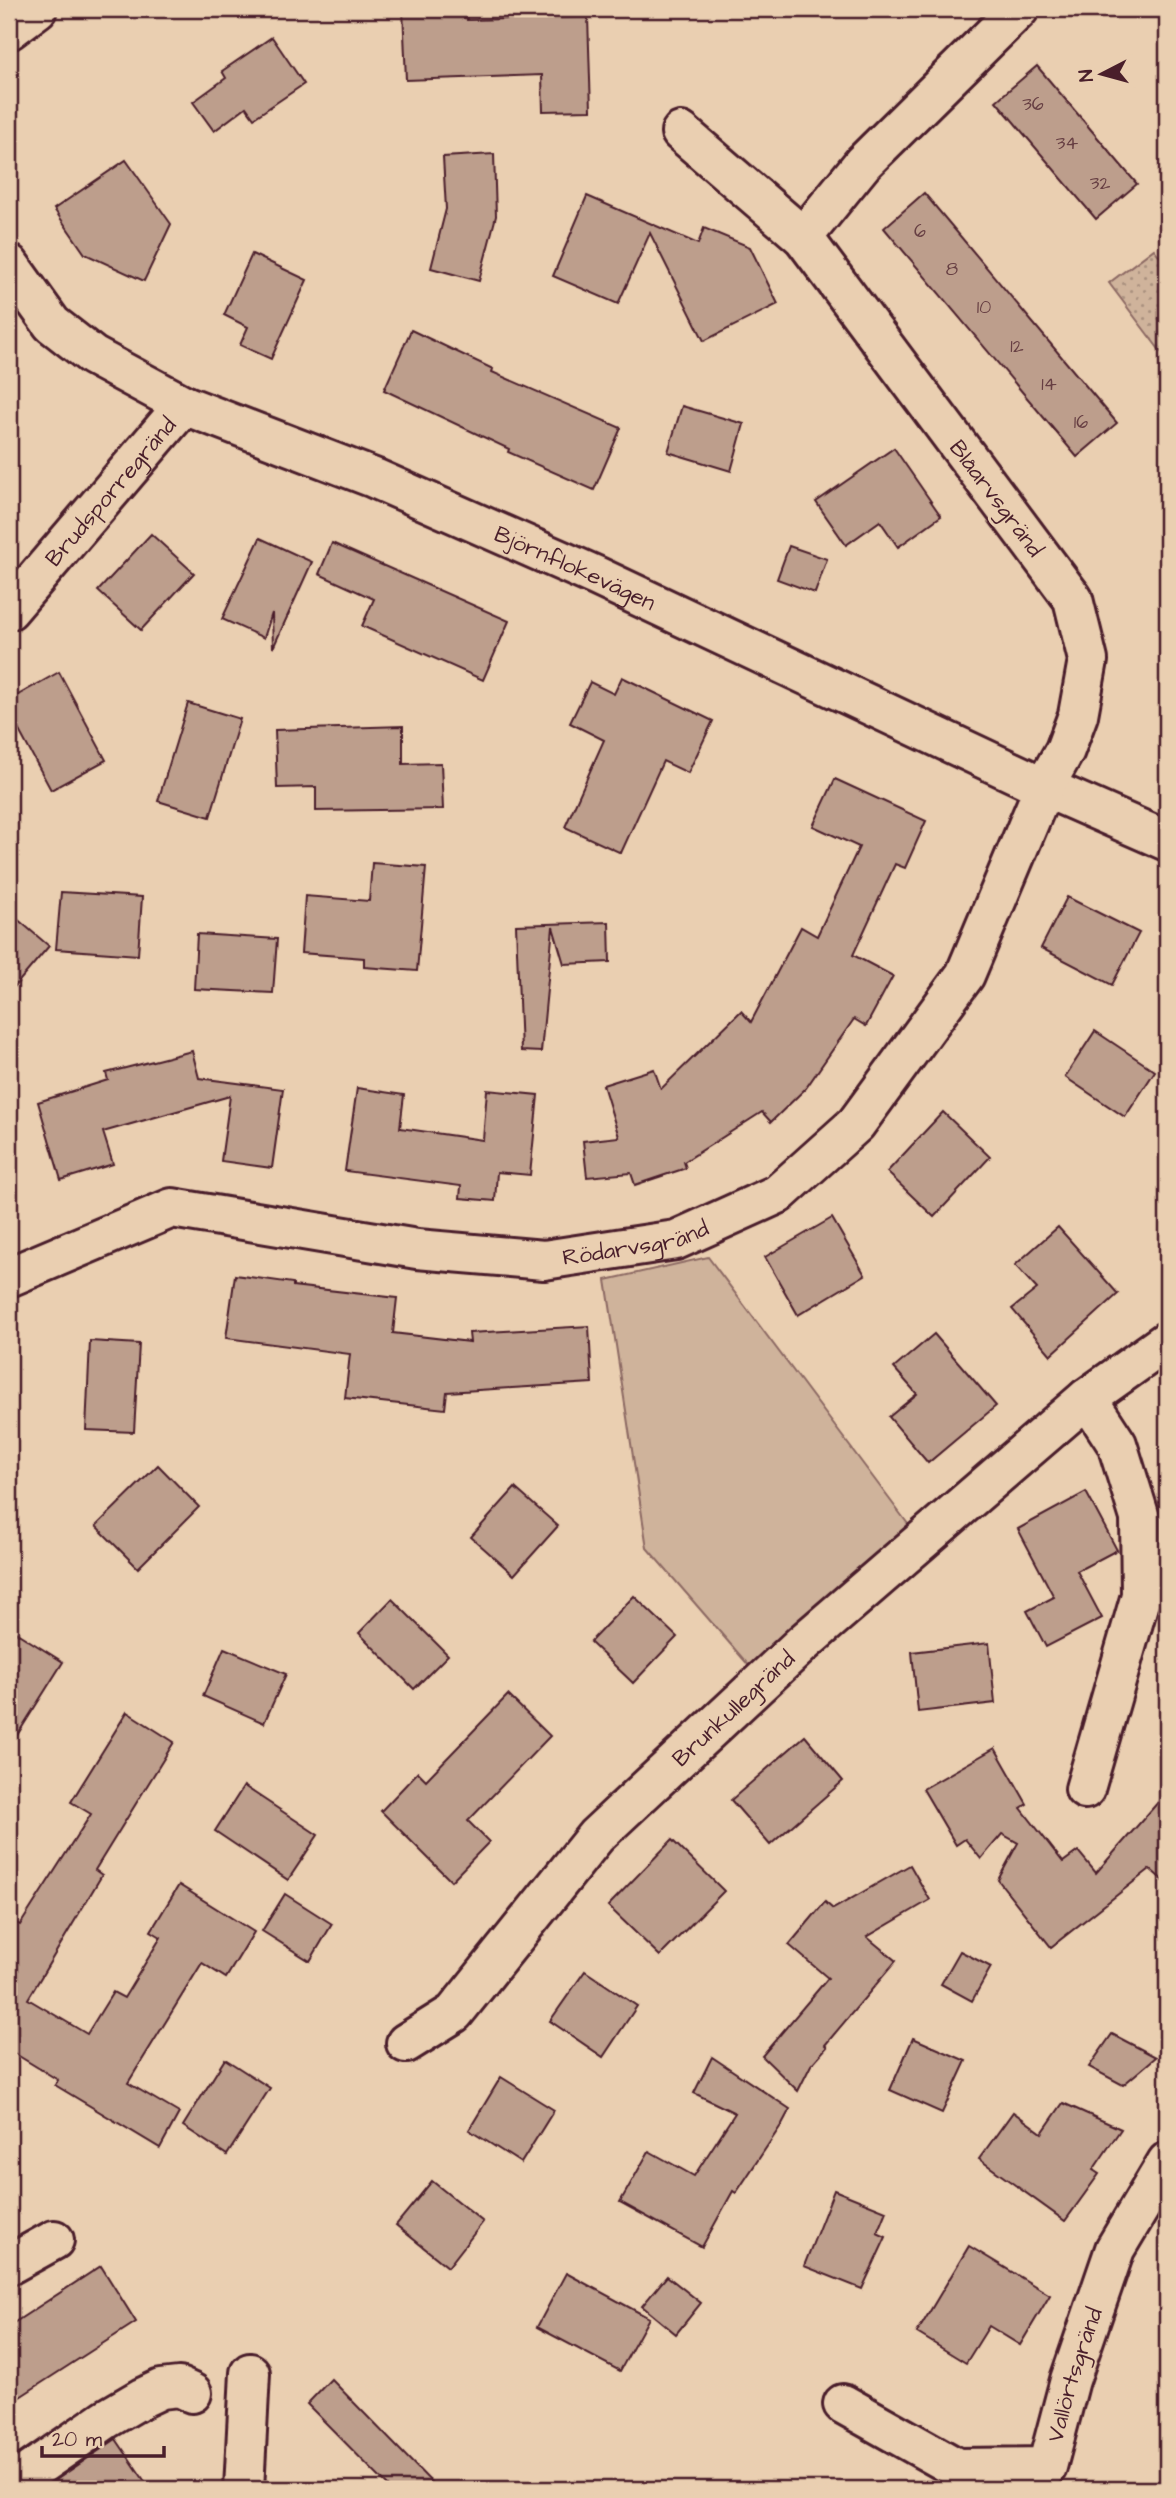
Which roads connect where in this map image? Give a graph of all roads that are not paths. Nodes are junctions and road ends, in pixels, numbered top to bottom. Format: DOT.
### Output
graph roads {
  1 [pos="37,9"];
  2 [pos="1019,9"];
  3 [pos="9,30"];
  4 [pos="681,132"];
  5 [pos="803,237"];
  6 [pos="9,264"];
  7 [pos="184,405"];
  8 [pos="9,610"];
  9 [pos="1044,787"];
  10 [pos="1167,841"];
  11 [pos="9,1277"];
  12 [pos="1167,1341"];
  13 [pos="1087,1398"];
  14 [pos="1085,1789"];
  15 [pos="406,2043"];
  16 [pos="1167,2162"];
  17 [pos="54,2240"];
  18 [pos="9,2265"];
  19 [pos="250,2373"];
  20 [pos="192,2393"];
  21 [pos="843,2404"];
  22 [pos="9,2486"];
  23 [pos="244,2489"];
  1 -- 3 [label="street"];
  2 -- 5 [label="street"];
  4 -- 5 [label="street, Blåarvsgränd"];
  5 -- 9 [label="street, Blåarvsgränd"];
  6 -- 7 [label="street, Björnflokevägen"];
  7 -- 8 [label="street, Brudsporregränd"];
  7 -- 9 [label="street, Björnflokevägen"];
  9 -- 10 [label="street, Björnflokevägen"];
  9 -- 11 [label="street, Rödarvsgränd"];
  12 -- 13 [label="street, Brunkullegränd"];
  13 -- 14 [label="street"];
  13 -- 15 [label="street, Brunkullegränd"];
  16 -- 21 [label="street, Vallörtsgränd"];
  17 -- 18 [label="street"];
  19 -- 23 [label="street"];
  20 -- 22 [label="street"];
}
